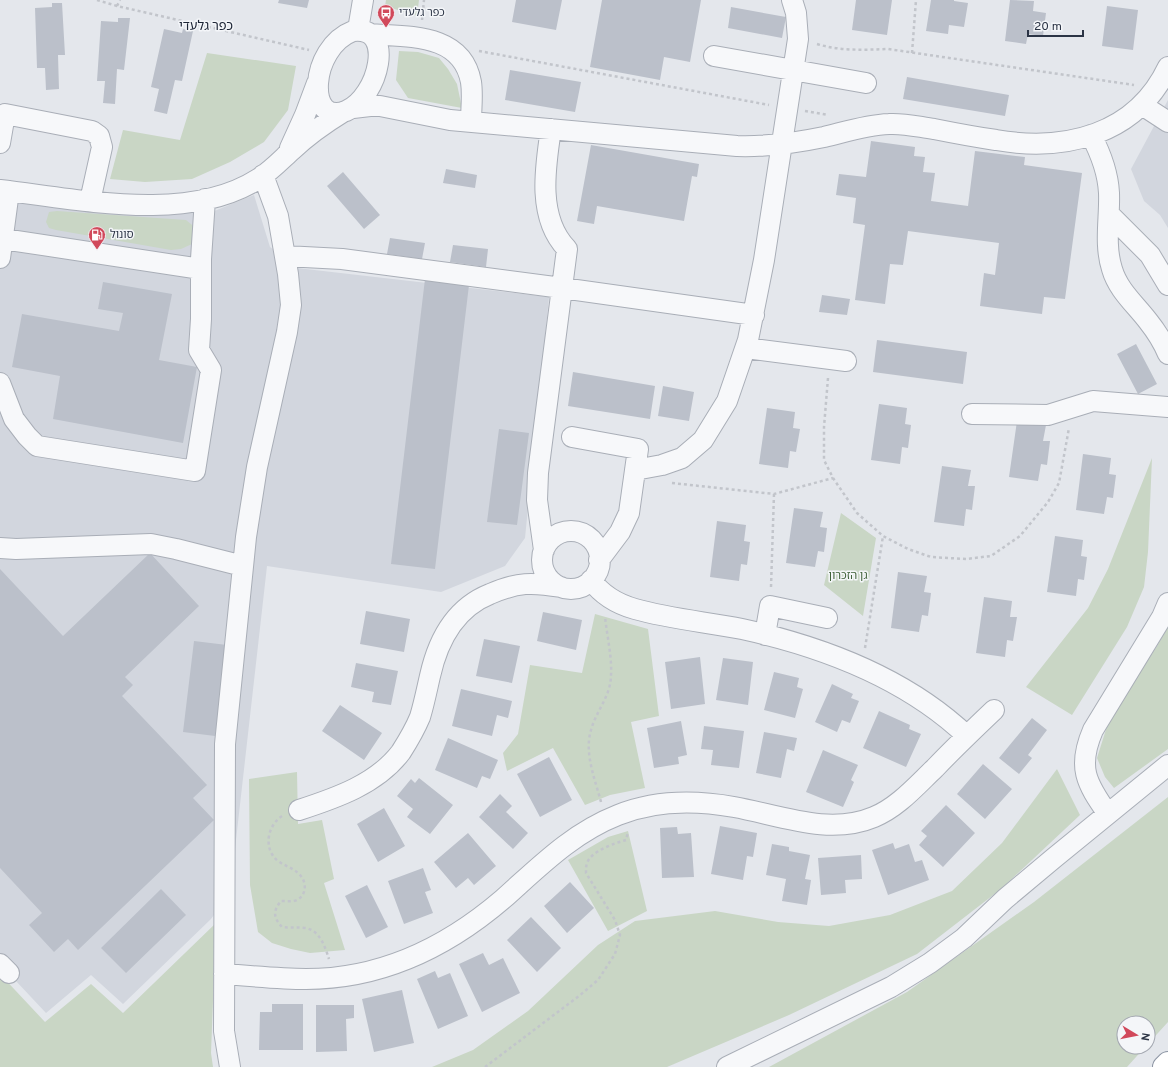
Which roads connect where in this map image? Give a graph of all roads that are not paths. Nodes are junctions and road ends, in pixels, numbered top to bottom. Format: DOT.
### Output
graph roads {
  1 [pos="363,0"];
  2 [pos="792,0"];
  3 [pos="364,32"];
  4 [pos="714,56"];
  5 [pos="1168,67"];
  6 [pos="377,70"];
  7 [pos="793,70"];
  8 [pos="319,73"];
  9 [pos="866,83"];
  10 [pos="1142,105"];
  11 [pos="348,110"];
  12 [pos="405,112"];
  13 [pos="471,122"];
  14 [pos="1168,122"];
  15 [pos="551,129"];
  16 [pos="1091,136"];
  17 [pos="0,143"];
  18 [pos="782,144"];
  19 [pos="285,156"];
  20 [pos="263,175"];
  21 [pos="4,191"];
  22 [pos="206,199"];
  23 [pos="90,201"];
  24 [pos="1109,214"];
  25 [pos="1,248"];
  26 [pos="285,256"];
  27 [pos="201,269"];
  28 [pos="1168,285"];
  29 [pos="562,288"];
  30 [pos="754,315"];
  31 [pos="746,348"];
  32 [pos="1168,354"];
  33 [pos="837,360"];
  34 [pos="0,383"];
  35 [pos="1168,407"];
  36 [pos="972,414"];
  37 [pos="572,437"];
  38 [pos="635,470"];
  39 [pos="537,491"];
  40 [pos="631,498"];
  41 [pos="578,532"];
  42 [pos="0,548"];
  43 [pos="543,553"];
  44 [pos="599,560"];
  45 [pos="243,566"];
  46 [pos="514,586"];
  47 [pos="561,587"];
  48 [pos="596,587"];
  49 [pos="1168,603"];
  50 [pos="827,618"];
  51 [pos="764,635"];
  52 [pos="994,710"];
  53 [pos="966,736"];
  54 [pos="1168,765"];
  55 [pos="299,810"];
  56 [pos="1108,814"];
  57 [pos="224,974"];
  58 [pos="1168,1063"];
  59 [pos="230,1067"];
  60 [pos="727,1067"];
  61 [pos="1164,1067"];
  1 -- 3 [label="street"];
  2 -- 7 [label="street"];
  3 -- 6 [label="street"];
  3 -- 8 [label="street"];
  3 -- 13 [label="street"];
  4 -- 7 [label="street"];
  5 -- 10 [label="street"];
  6 -- 11 [label="street"];
  6 -- 12 [label="street"];
  7 -- 9 [label="street"];
  7 -- 18 [label="street"];
  8 -- 11 [label="street"];
  8 -- 19 [label="street"];
  10 -- 14 [label="street"];
  10 -- 16 [label="street"];
  11 -- 12 [label="street"];
  11 -- 19 [label="street"];
  12 -- 13 [label="street"];
  13 -- 15 [label="street"];
  15 -- 18 [label="street"];
  15 -- 29 [label="street"];
  16 -- 18 [label="street"];
  16 -- 24 [label="street"];
  17 -- 23 [label="street"];
  18 -- 30 [label="street"];
  19 -- 20 [label="street"];
  20 -- 22 [label="street"];
  20 -- 26 [label="street"];
  21 -- 23 [label="street"];
  21 -- 25 [label="street"];
  22 -- 23 [label="street"];
  22 -- 27 [label="street"];
  24 -- 28 [label="street"];
  24 -- 32 [label="street"];
  25 -- 27 [label="street"];
  26 -- 29 [label="street"];
  26 -- 45 [label="street"];
  27 -- 34 [label="street"];
  29 -- 30 [label="street"];
  29 -- 39 [label="street"];
  30 -- 31 [label="street"];
  31 -- 33 [label="street"];
  31 -- 38 [label="street"];
  35 -- 36 [label="street"];
  37 -- 38 [label="street"];
  38 -- 40 [label="street"];
  39 -- 41 [label="street"];
  39 -- 43 [label="street"];
  40 -- 41 [label="street"];
  40 -- 44 [label="street"];
  41 -- 43 [label="street"];
  41 -- 44 [label="street"];
  42 -- 45 [label="street"];
  43 -- 46 [label="street"];
  43 -- 47 [label="street"];
  44 -- 48 [label="street"];
  45 -- 57 [label="street"];
  46 -- 47 [label="street"];
  46 -- 55 [label="street"];
  47 -- 48 [label="street"];
  48 -- 51 [label="street"];
  49 -- 56 [label="street"];
  50 -- 51 [label="street"];
  51 -- 53 [label="street"];
  52 -- 53 [label="street"];
  53 -- 57 [label="street"];
  54 -- 56 [label="street"];
  56 -- 60 [label="street"];
  57 -- 59 [label="street"];
  58 -- 61 [label="highway"];
}
